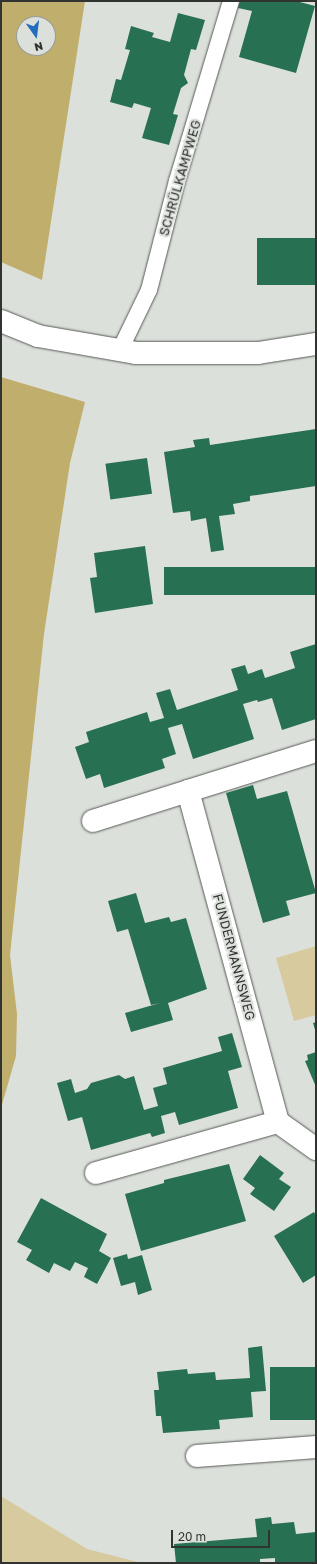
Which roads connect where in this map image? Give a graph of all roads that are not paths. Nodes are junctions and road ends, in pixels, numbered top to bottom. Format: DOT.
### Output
graph roads {
  1 [pos="230,1"];
  2 [pos="1,321"];
  3 [pos="316,344"];
  4 [pos="119,352"];
  5 [pos="316,751"];
  6 [pos="188,791"];
  7 [pos="93,821"];
  8 [pos="278,1122"];
  9 [pos="316,1149"];
  10 [pos="96,1173"];
  11 [pos="316,1447"];
  12 [pos="196,1456"];
  1 -- 4 [label="lane, SCHRÜLKAMPWEG"];
  2 -- 4 [label="street"];
  3 -- 4 [label="street"];
  5 -- 6 [label="street"];
  6 -- 7 [label="street"];
  6 -- 8 [label="street, FUNDERMANNSWEG"];
  8 -- 9 [label="street"];
  8 -- 10 [label="street"];
  11 -- 12 [label="street"];
}
